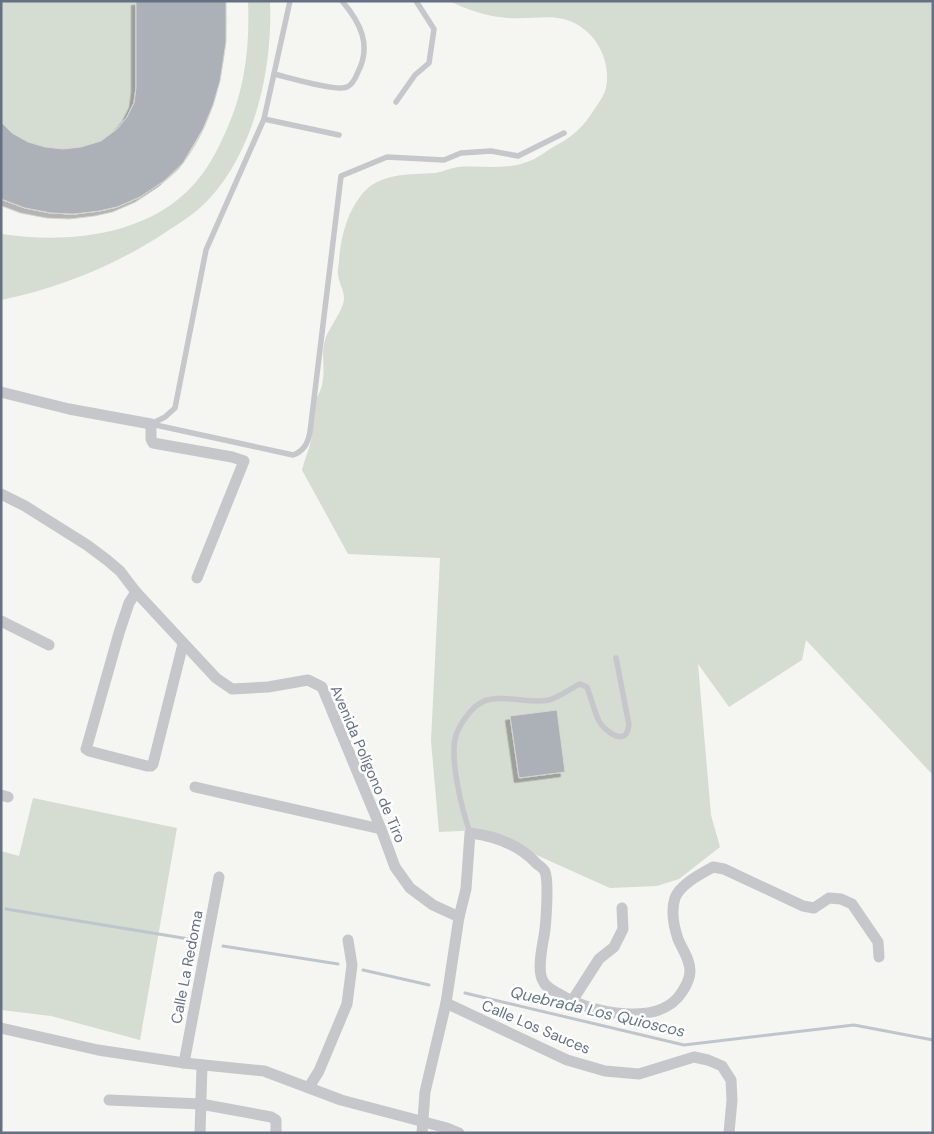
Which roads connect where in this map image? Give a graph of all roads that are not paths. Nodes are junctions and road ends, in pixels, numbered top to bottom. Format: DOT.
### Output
graph roads {
  1 [pos="290,1"];
  2 [pos="342,1"];
  3 [pos="416,1"];
  4 [pos="274,74"];
  5 [pos="396,102"];
  6 [pos="264,119"];
  7 [pos="564,133"];
  8 [pos="339,135"];
  9 [pos="1,392"];
  10 [pos="151,424"];
  11 [pos="1,494"];
  12 [pos="197,578"];
  13 [pos="136,592"];
  14 [pos="1,621"];
  15 [pos="49,644"];
  16 [pos="183,644"];
  17 [pos="616,658"];
  18 [pos="196,787"];
  19 [pos="381,828"];
  20 [pos="470,833"];
  21 [pos="219,877"];
  22 [pos="622,908"];
  23 [pos="459,917"];
  24 [pos="348,940"];
  25 [pos="879,957"];
  26 [pos="572,1002"];
  27 [pos="446,1003"];
  28 [pos="1,1028"];
  29 [pos="184,1063"];
  30 [pos="202,1065"];
  31 [pos="309,1088"];
  32 [pos="109,1100"];
  33 [pos="201,1104"];
  34 [pos="422,1127"];
  35 [pos="200,1133"];
  36 [pos="276,1133"];
  37 [pos="459,1133"];
  38 [pos="729,1133"];
  1 -- 4 [label="lane"];
  2 -- 4 [label="lane"];
  3 -- 5 [label="lane"];
  4 -- 6 [label="lane"];
  6 -- 8 [label="lane"];
  6 -- 10 [label="lane"];
  7 -- 10 [label="lane"];
  9 -- 10 [label="street"];
  10 -- 12 [label="street"];
  11 -- 13 [label="street, Avenida Polígono de Tiro"];
  13 -- 16 [label="street, Avenida Polígono de Tiro"];
  13 -- 16 [label="street"];
  14 -- 15 [label="street"];
  16 -- 19 [label="street, Avenida Polígono de Tiro"];
  17 -- 20 [label="lane"];
  18 -- 19 [label="street"];
  19 -- 23 [label="street, Avenida Polígono de Tiro"];
  20 -- 23 [label="street"];
  20 -- 26 [label="street"];
  21 -- 29 [label="street, Calle La Redoma"];
  22 -- 26 [label="street"];
  23 -- 27 [label="street"];
  24 -- 31 [label="street"];
  25 -- 26 [label="street"];
  27 -- 34 [label="street"];
  27 -- 38 [label="street, Calle Los Sauces"];
  28 -- 29 [label="street"];
  29 -- 30 [label="street"];
  30 -- 31 [label="street"];
  30 -- 33 [label="street"];
  31 -- 34 [label="street"];
  32 -- 33 [label="street"];
  33 -- 35 [label="street"];
  33 -- 36 [label="street"];
  34 -- 37 [label="street"];
}
